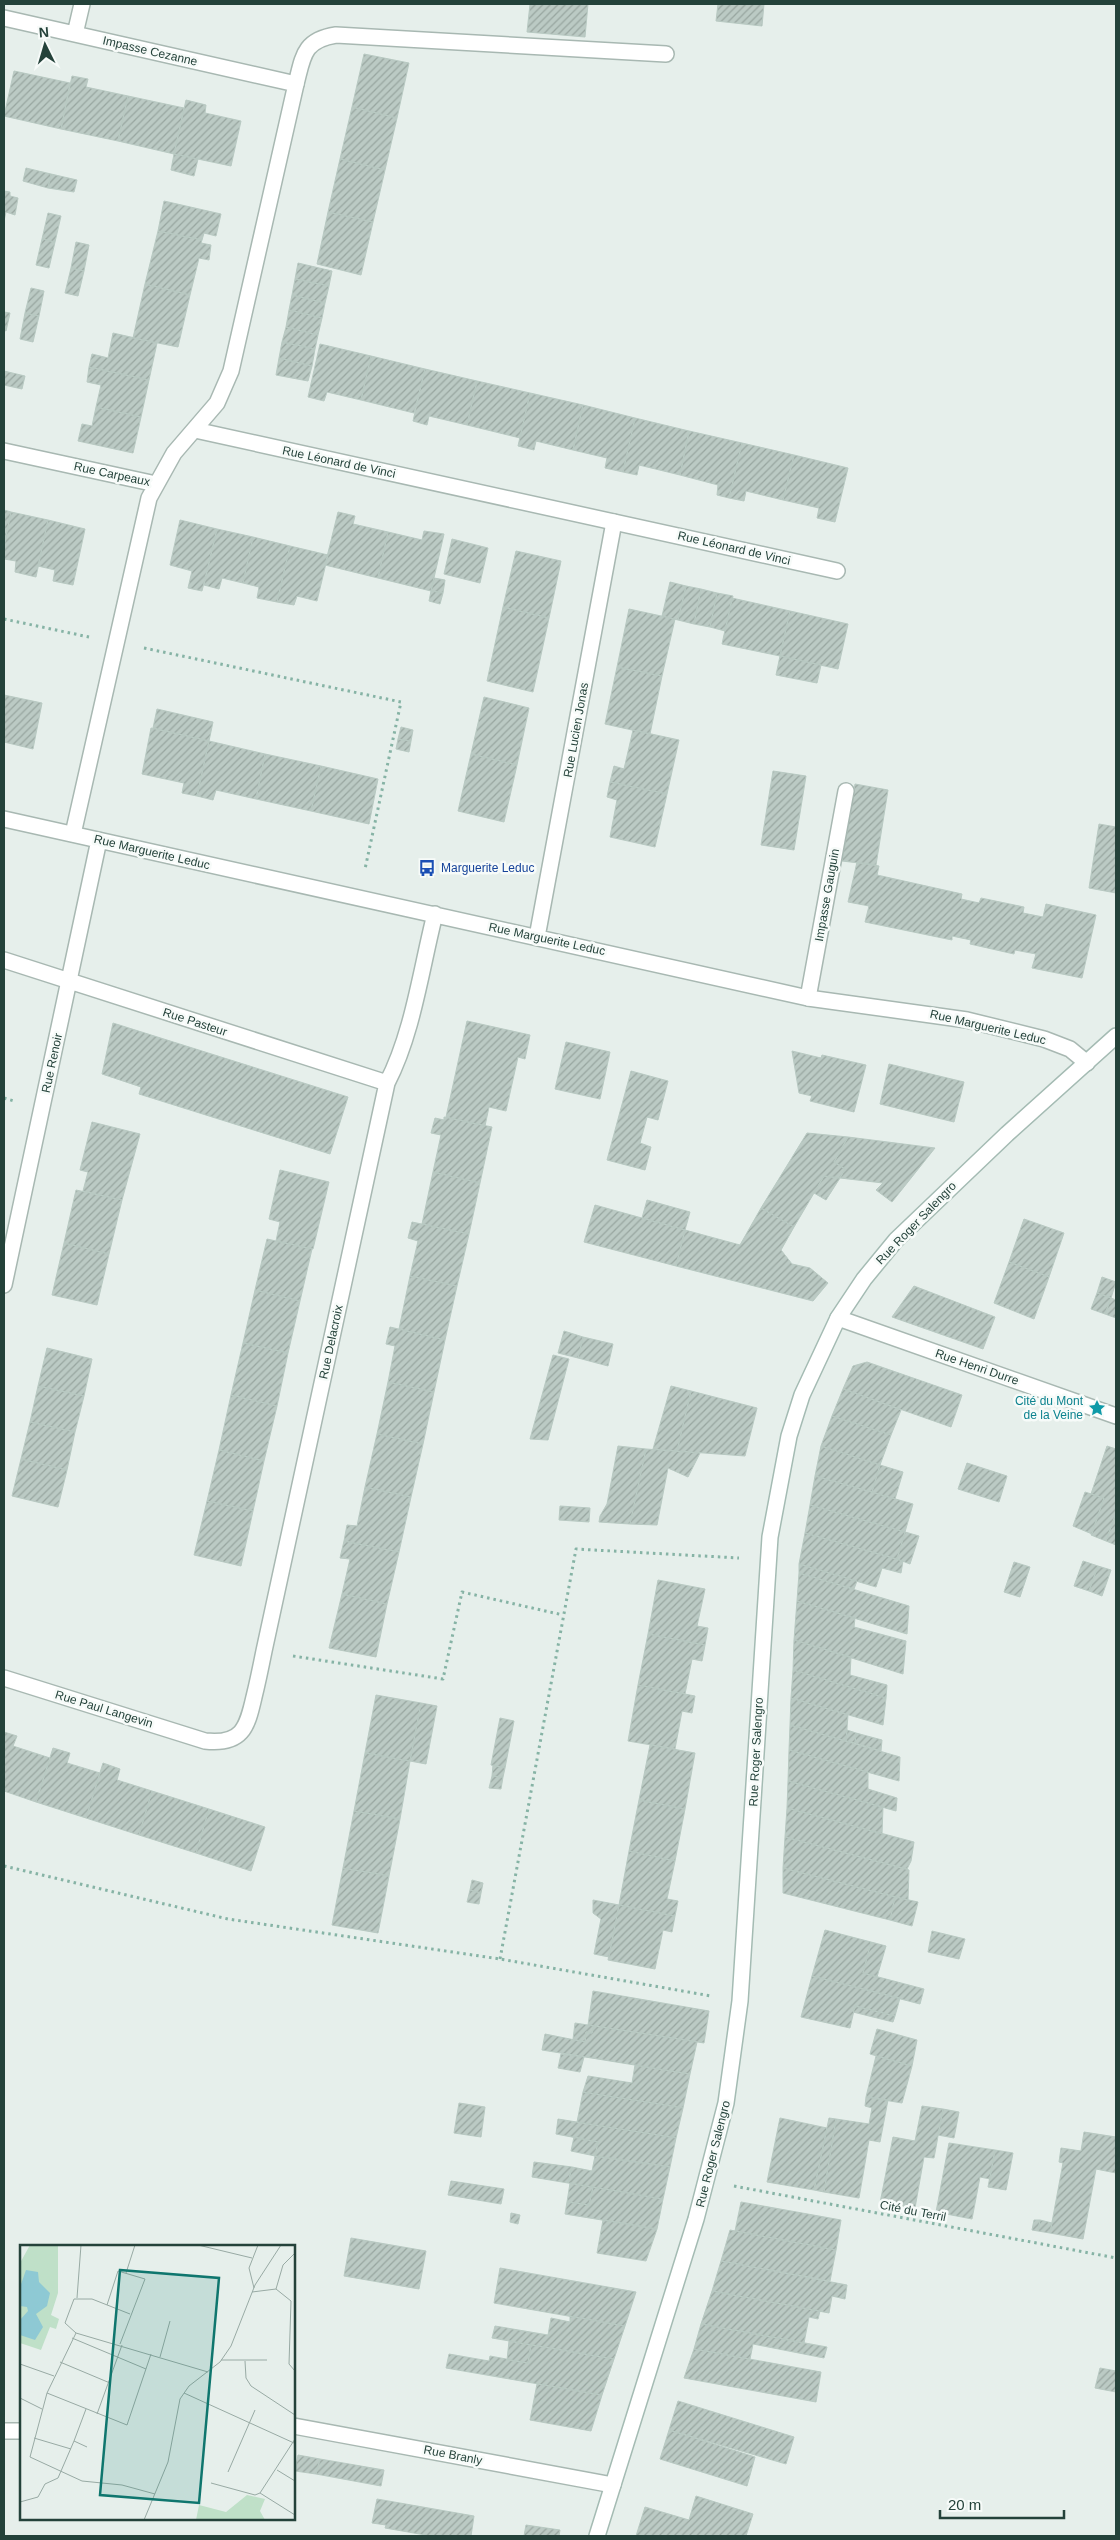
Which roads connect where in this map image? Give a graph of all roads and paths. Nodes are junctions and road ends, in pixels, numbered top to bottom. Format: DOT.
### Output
graph roads {
  1 [pos="82,4"];
  2 [pos="4,18"];
  3 [pos="75,34"];
  4 [pos="666,54"];
  5 [pos="296,84"];
  6 [pos="195,430"];
  7 [pos="4,451"];
  8 [pos="156,484"];
  9 [pos="614,522"];
  10 [pos="837,571"];
  11 [pos="4,619"];
  12 [pos="116,642"];
  13 [pos="846,791"];
  14 [pos="4,819"];
  15 [pos="73,834"];
  16 [pos="99,840"];
  17 [pos="359,898"];
  18 [pos="434,914"];
  19 [pos="537,937"];
  20 [pos="4,960"];
  21 [pos="68,982"];
  22 [pos="808,998"];
  23 [pos="1116,1036"];
  24 [pos="1087,1062"];
  25 [pos="386,1083"];
  26 [pos="4,1281"];
  27 [pos="838,1318"];
  28 [pos="1116,1416"];
  29 [pos="768,1560"];
  30 [pos="563,1615"];
  31 [pos="264,1651"];
  32 [pos="4,1678"];
  33 [pos="205,1741"];
  34 [pos="4,1866"];
  35 [pos="500,1959"];
  36 [pos="740,2001"];
  37 [pos="707,2181"];
  38 [pos="1116,2258"];
  39 [pos="295,2426"];
  40 [pos="4,2431"];
  41 [pos="20,2431"];
  42 [pos="613,2485"];
  43 [pos="596,2536"];
  1 -- 3 [label="street"];
  2 -- 3 [label="street, Impasse Cezanne"];
  3 -- 5 [label="street, Impasse Cezanne"];
  4 -- 5 [label="street"];
  5 -- 6 [label="street"];
  6 -- 8 [label="street, Rue Carpeaux"];
  6 -- 9 [label="street, Rue Léonard de Vinci"];
  7 -- 8 [label="street, Rue Carpeaux"];
  8 -- 12 [label="street"];
  9 -- 10 [label="street, Rue Léonard de Vinci"];
  9 -- 19 [label="street, Rue Lucien Jonas"];
  11 -- 12 [label="path"];
  12 -- 15 [label="street"];
  12 -- 17 [label="path"];
  13 -- 22 [label="street, Impasse Gauguin"];
  14 -- 15 [label="street, Rue Marguerite Leduc"];
  15 -- 16 [label="street, Rue Marguerite Leduc"];
  16 -- 17 [label="street, Rue Marguerite Leduc"];
  16 -- 21 [label="street, Rue Renoir"];
  17 -- 18 [label="street, Rue Marguerite Leduc"];
  18 -- 19 [label="street, Rue Marguerite Leduc"];
  18 -- 25 [label="street, Rue Delacroix"];
  19 -- 22 [label="street, Rue Marguerite Leduc"];
  20 -- 21 [label="street, Rue Pasteur"];
  21 -- 25 [label="street, Rue Pasteur"];
  21 -- 26 [label="street, Rue Renoir"];
  22 -- 24 [label="street, Rue Marguerite Leduc"];
  23 -- 24 [label="street, Rue Roger Salengro"];
  24 -- 27 [label="street, Rue Roger Salengro"];
  25 -- 31 [label="street, Rue Delacroix"];
  27 -- 28 [label="street, Rue Henri Durre"];
  27 -- 29 [label="street, Rue Roger Salengro"];
  29 -- 30 [label="path"];
  29 -- 36 [label="street, Rue Roger Salengro"];
  30 -- 31 [label="path"];
  30 -- 35 [label="path"];
  31 -- 33 [label="street, Rue Delacroix"];
  32 -- 33 [label="street, Rue Paul Langevin"];
  34 -- 35 [label="path"];
  35 -- 36 [label="path"];
  36 -- 37 [label="street, Rue Roger Salengro"];
  37 -- 38 [label="path, Cité du Terril"];
  37 -- 42 [label="street, Rue Roger Salengro"];
  39 -- 42 [label="street, Rue Branly"];
  40 -- 41 [label="street"];
  42 -- 43 [label="street, Rue Roger Salengro"];
}
